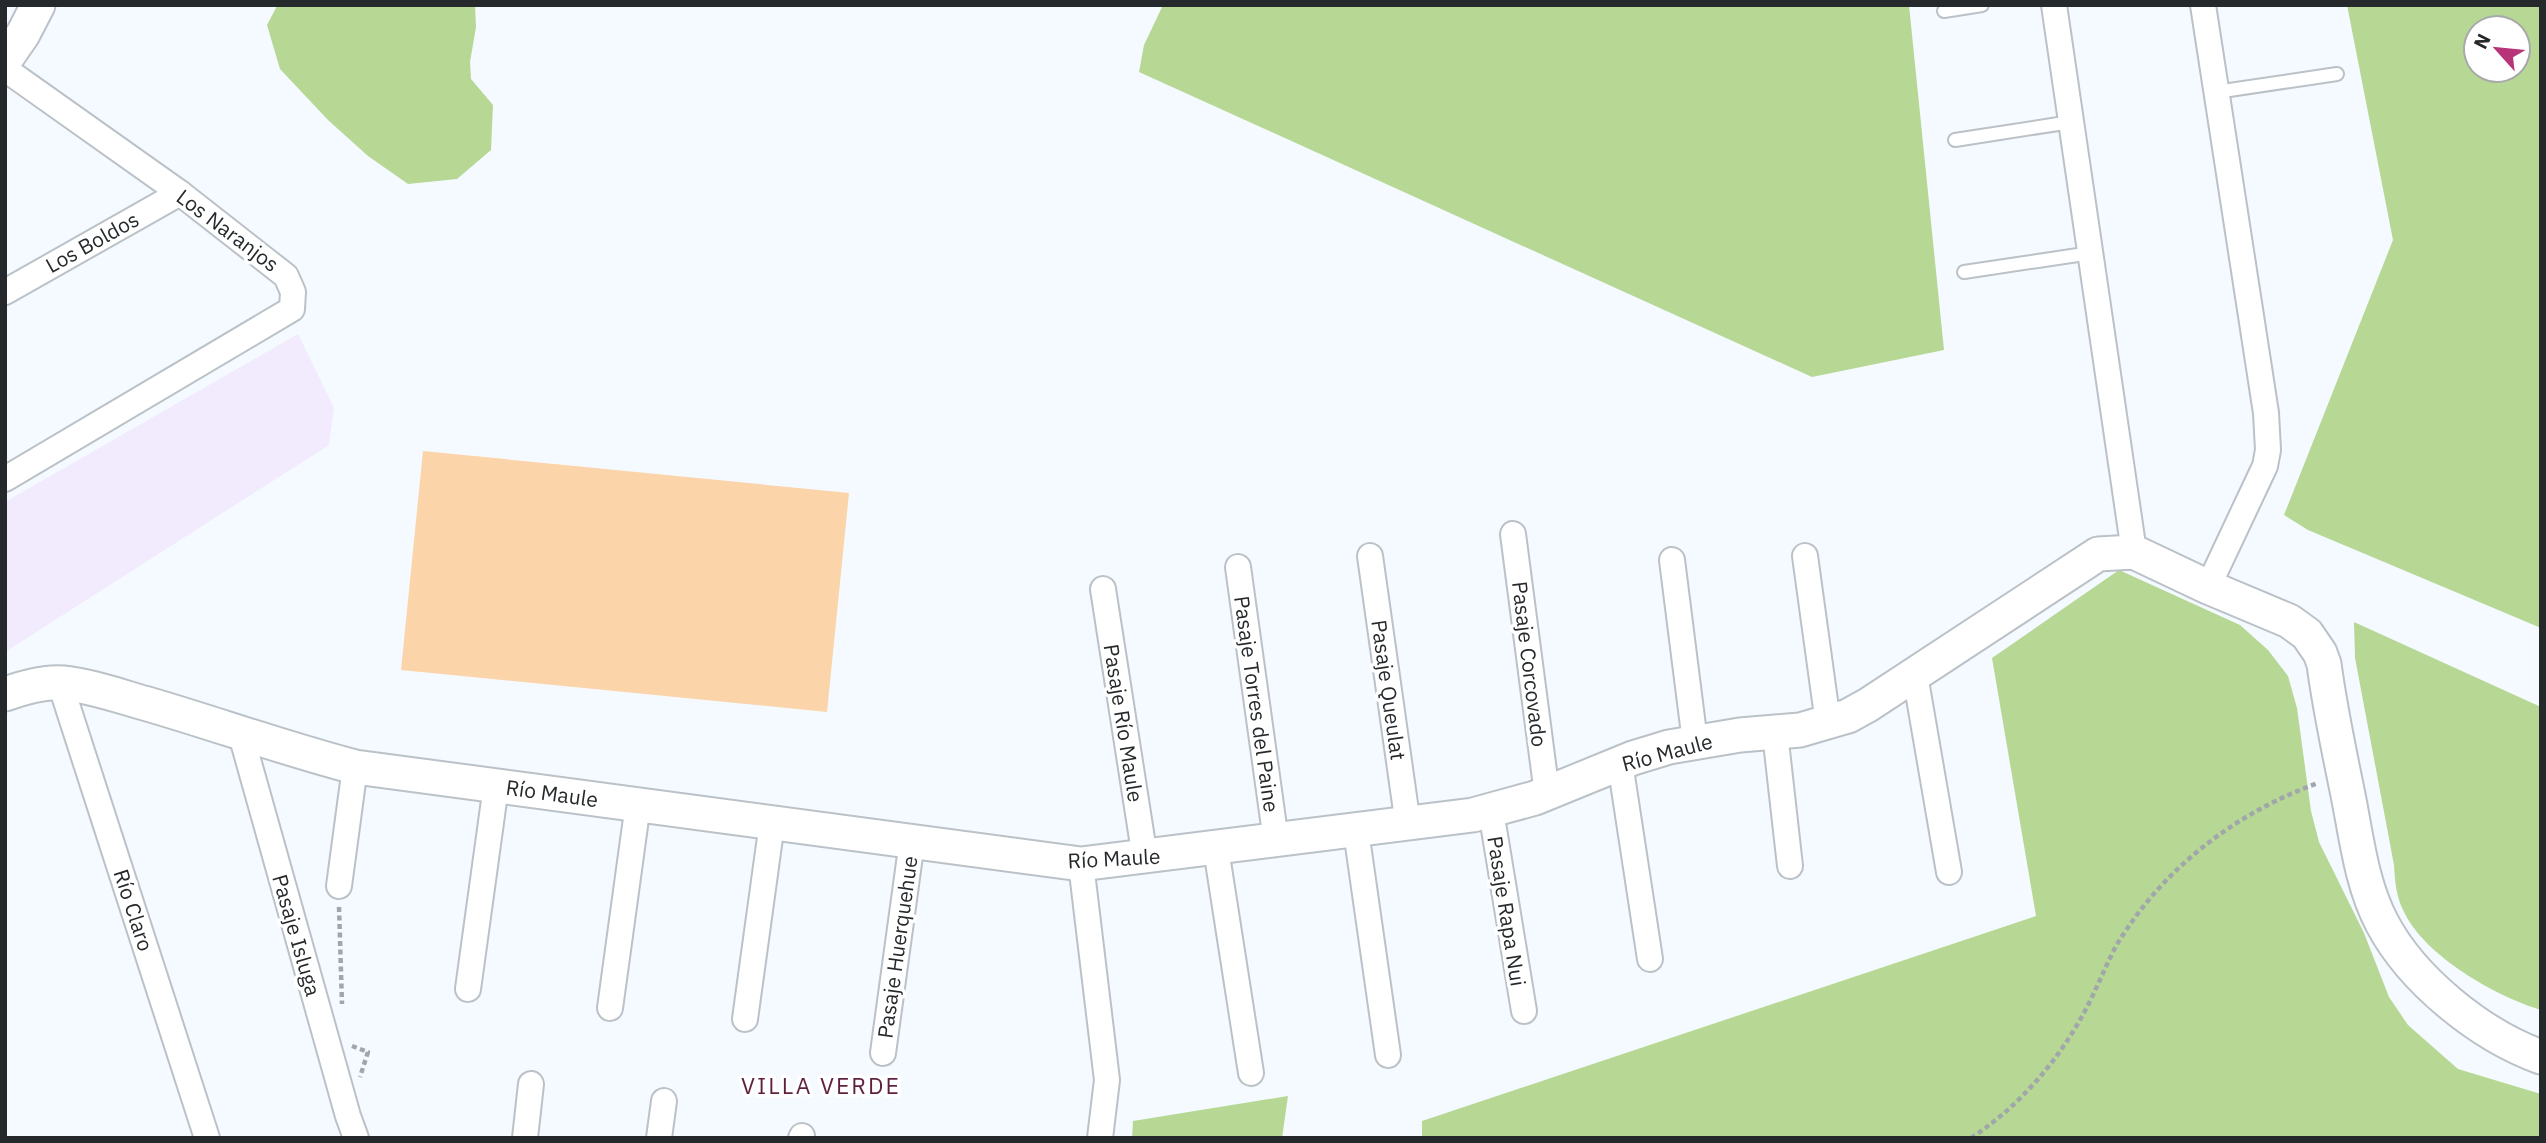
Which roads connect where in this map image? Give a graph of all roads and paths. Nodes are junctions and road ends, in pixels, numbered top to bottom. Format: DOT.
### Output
graph roads {
  1 [pos="38,5"];
  2 [pos="1982,5"];
  3 [pos="2054,5"];
  4 [pos="2203,5"];
  5 [pos="1944,11"];
  6 [pos="5,60"];
  7 [pos="5,69"];
  8 [pos="2337,74"];
  9 [pos="2216,92"];
  10 [pos="2071,122"];
  11 [pos="1955,140"];
  12 [pos="180,193"];
  13 [pos="2091,253"];
  14 [pos="1964,272"];
  15 [pos="5,292"];
  16 [pos="5,479"];
  17 [pos="1513,534"];
  18 [pos="2134,552"];
  19 [pos="1370,556"];
  20 [pos="1805,556"];
  21 [pos="1672,560"];
  22 [pos="1238,567"];
  23 [pos="2208,587"];
  24 [pos="1103,589"];
  25 [pos="1914,675"];
  26 [pos="60,683"];
  27 [pos="5,694"];
  28 [pos="1828,723"];
  29 [pos="240,731"];
  30 [pos="1775,733"];
  31 [pos="1695,742"];
  32 [pos="1620,763"];
  33 [pos="355,766"];
  34 [pos="2344,775"];
  35 [pos="496,786"];
  36 [pos="1547,794"];
  37 [pos="638,804"];
  38 [pos="1491,811"];
  39 [pos="772,823"];
  40 [pos="1408,825"];
  41 [pos="1356,831"];
  42 [pos="912,841"];
  43 [pos="1276,841"];
  44 [pos="1216,849"];
  45 [pos="1145,858"];
  46 [pos="1081,864"];
  47 [pos="1790,866"];
  48 [pos="1949,872"];
  49 [pos="339,886"];
  50 [pos="1650,959"];
  51 [pos="468,989"];
  52 [pos="610,1007"];
  53 [pos="343,1010"];
  54 [pos="1524,1011"];
  55 [pos="745,1019"];
  56 [pos="345,1043"];
  57 [pos="883,1053"];
  58 [pos="1388,1055"];
  59 [pos="2541,1057"];
  60 [pos="1251,1073"];
  61 [pos="531,1084"];
  62 [pos="664,1101"];
  63 [pos="352,1127"];
  64 [pos="207,1138"];
  65 [pos="524,1138"];
  66 [pos="659,1138"];
  67 [pos="1100,1138"];
  68 [pos="1971,1138"];
  1 -- 6 [label="street"];
  2 -- 5 [label="lane"];
  3 -- 10 [label="street"];
  4 -- 9 [label="street"];
  7 -- 12 [label="street, Los Naranjos"];
  8 -- 9 [label="lane"];
  9 -- 23 [label="street"];
  10 -- 11 [label="lane"];
  10 -- 13 [label="street"];
  12 -- 15 [label="street, Los Boldos"];
  12 -- 16 [label="street, Los Naranjos"];
  13 -- 14 [label="lane"];
  13 -- 18 [label="street"];
  17 -- 36 [label="street, Pasaje Corcovado"];
  18 -- 23 [label="street"];
  18 -- 25 [label="street, Río Maule"];
  19 -- 40 [label="street, Pasaje Queulat"];
  20 -- 28 [label="street"];
  21 -- 31 [label="street"];
  22 -- 43 [label="street, Pasaje Torres del Paine"];
  23 -- 34 [label="street"];
  24 -- 45 [label="street, Pasaje Río Maule"];
  25 -- 28 [label="street, Río Maule"];
  25 -- 48 [label="street"];
  26 -- 27 [label="street, Río Maule"];
  26 -- 29 [label="street, Río Maule"];
  26 -- 64 [label="street, Río Claro"];
  28 -- 30 [label="street, Río Maule"];
  29 -- 33 [label="street, Río Maule"];
  29 -- 63 [label="street, Pasaje Isluga"];
  30 -- 31 [label="street, Río Maule"];
  30 -- 47 [label="street"];
  31 -- 32 [label="street, Río Maule"];
  32 -- 36 [label="street, Río Maule"];
  32 -- 50 [label="street"];
  33 -- 35 [label="street, Río Maule"];
  33 -- 49 [label="street"];
  34 -- 59 [label="street"];
  34 -- 68 [label="path"];
  35 -- 37 [label="street, Río Maule"];
  35 -- 51 [label="street"];
  36 -- 38 [label="street, Río Maule"];
  37 -- 39 [label="street, Río Maule"];
  37 -- 52 [label="street"];
  38 -- 40 [label="street, Río Maule"];
  38 -- 54 [label="street, Pasaje Rapa Nui"];
  39 -- 42 [label="street, Río Maule"];
  39 -- 55 [label="street"];
  40 -- 41 [label="street, Río Maule"];
  41 -- 43 [label="street, Río Maule"];
  41 -- 58 [label="street"];
  42 -- 46 [label="street, Río Maule"];
  42 -- 57 [label="street, Pasaje Huerquehue"];
  43 -- 44 [label="street, Río Maule"];
  44 -- 45 [label="street, Río Maule"];
  44 -- 60 [label="street"];
  45 -- 46 [label="street, Río Maule"];
  46 -- 67 [label="street"];
  49 -- 53 [label="path"];
  56 -- 63 [label="path"];
  61 -- 65 [label="street"];
  62 -- 66 [label="street"];
}
